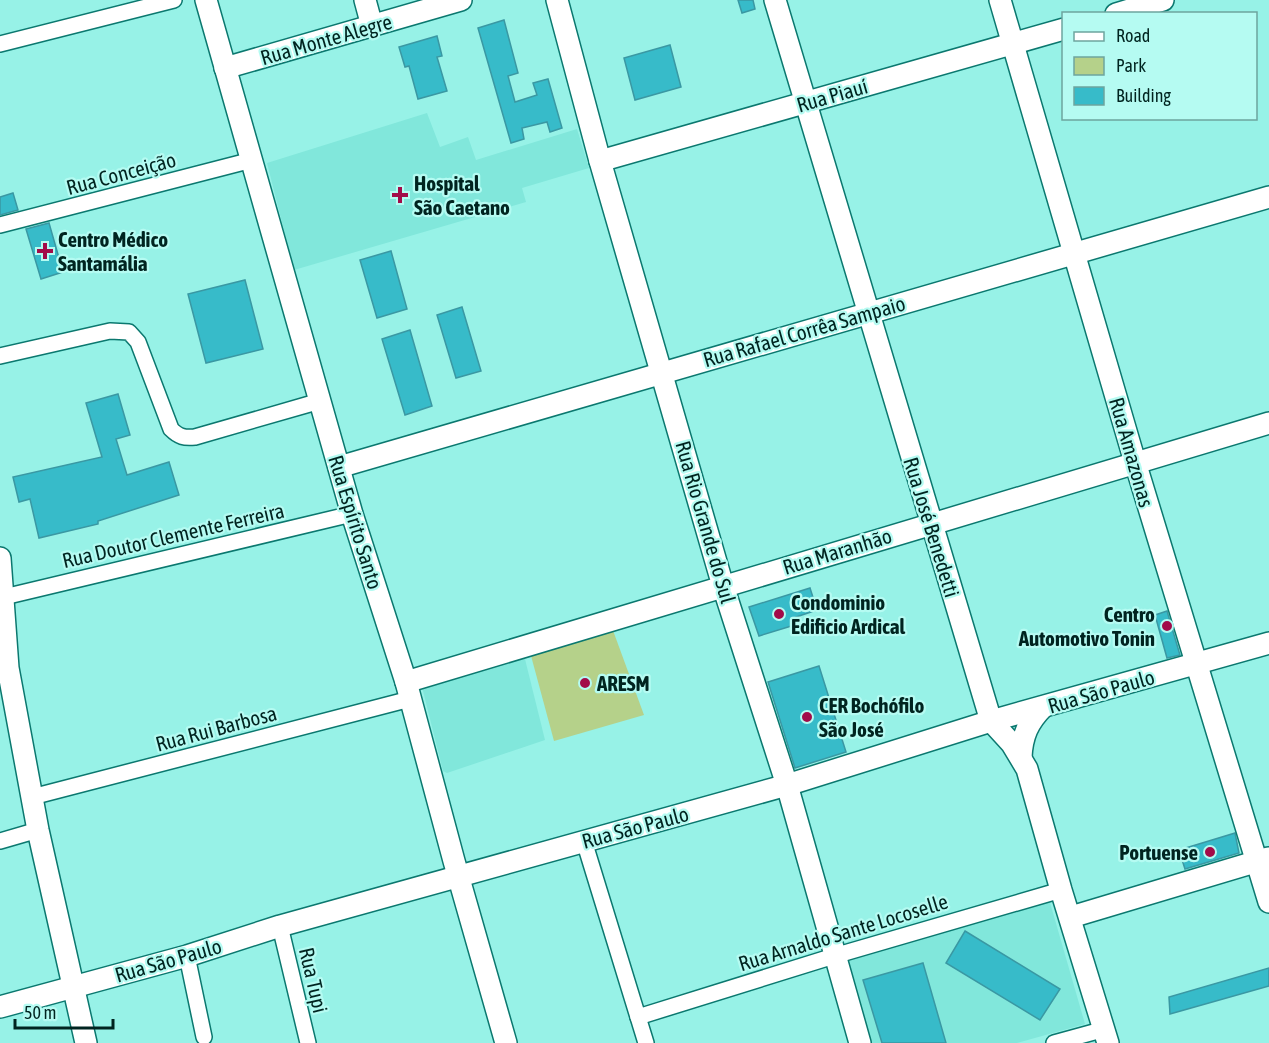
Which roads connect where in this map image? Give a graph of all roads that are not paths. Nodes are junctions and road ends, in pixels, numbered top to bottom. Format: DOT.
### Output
graph roads {
  1 [pos="174,0"];
  2 [pos="206,0"];
  3 [pos="365,0"];
  4 [pos="461,0"];
  5 [pos="557,0"];
  6 [pos="775,0"];
  7 [pos="1000,0"];
  8 [pos="1163,0"];
  9 [pos="1123,12"];
  10 [pos="372,26"];
  11 [pos="1062,30"];
  12 [pos="0,44"];
  13 [pos="1013,44"];
  14 [pos="225,68"];
  15 [pos="805,103"];
  16 [pos="252,160"];
  17 [pos="600,161"];
  18 [pos="1269,197"];
  19 [pos="0,225"];
  20 [pos="1074,253"];
  21 [pos="869,312"];
  22 [pos="0,356"];
  23 [pos="662,372"];
  24 [pos="320,401"];
  25 [pos="1269,423"];
  26 [pos="1135,462"];
  27 [pos="339,467"];
  28 [pos="351,514"];
  29 [pos="930,523"];
  30 [pos="0,558"];
  31 [pos="723,586"];
  32 [pos="3,597"];
  33 [pos="1269,643"];
  34 [pos="1196,664"];
  35 [pos="4,669"];
  36 [pos="408,690"];
  37 [pos="1043,707"];
  38 [pos="991,721"];
  39 [pos="1021,757"];
  40 [pos="787,785"];
  41 [pos="32,797"];
  42 [pos="38,830"];
  43 [pos="0,841"];
  44 [pos="584,841"];
  45 [pos="1263,859"];
  46 [pos="459,876"];
  47 [pos="1061,890"];
  48 [pos="1269,902"];
  49 [pos="1071,917"];
  50 [pos="280,926"];
  51 [pos="187,956"];
  52 [pos="834,956"];
  53 [pos="73,987"];
  54 [pos="0,1007"];
  55 [pos="638,1017"];
  56 [pos="1107,1036"];
  57 [pos="204,1037"];
  58 [pos="86,1043"];
  59 [pos="308,1043"];
  60 [pos="506,1043"];
  61 [pos="646,1043"];
  62 [pos="860,1043"];
  63 [pos="1053,1043"];
  1 -- 12 [label="street"];
  2 -- 14 [label="street, Rua Espírito Santo"];
  3 -- 10 [label="street"];
  4 -- 10 [label="street, Rua Monte Alegre"];
  5 -- 17 [label="street, Rua Rio Grande do Sul"];
  6 -- 15 [label="street, Rua José Benedetti"];
  7 -- 13 [label="street, Rua Amazonas"];
  8 -- 9 [label="street"];
  10 -- 14 [label="street, Rua Monte Alegre"];
  11 -- 13 [label="street, Rua Piauí"];
  13 -- 15 [label="street, Rua Piauí"];
  13 -- 20 [label="street, Rua Amazonas"];
  14 -- 16 [label="street, Rua Espírito Santo"];
  15 -- 17 [label="street, Rua Piauí"];
  15 -- 21 [label="street, Rua José Benedetti"];
  16 -- 19 [label="street, Rua Conceição"];
  16 -- 24 [label="street, Rua Espírito Santo"];
  17 -- 23 [label="street, Rua Rio Grande do Sul"];
  18 -- 20 [label="street, Rua Rafael Corrêa Sampaio"];
  20 -- 21 [label="street, Rua Rafael Corrêa Sampaio"];
  20 -- 26 [label="street, Rua Amazonas"];
  21 -- 23 [label="street, Rua Rafael Corrêa Sampaio"];
  21 -- 29 [label="street, Rua José Benedetti"];
  22 -- 24 [label="street"];
  23 -- 27 [label="street, Rua Rafael Corrêa Sampaio"];
  23 -- 31 [label="street, Rua Rio Grande do Sul"];
  24 -- 27 [label="street, Rua Espírito Santo"];
  25 -- 26 [label="street, Rua Maranhão"];
  26 -- 29 [label="street, Rua Maranhão"];
  26 -- 34 [label="street, Rua Amazonas"];
  27 -- 28 [label="street, Rua Espírito Santo"];
  28 -- 32 [label="street, Rua Doutor Clemente Ferreira"];
  28 -- 36 [label="street, Rua Espírito Santo"];
  29 -- 31 [label="street, Rua Maranhão"];
  29 -- 38 [label="street, Rua José Benedetti"];
  30 -- 32 [label="street"];
  31 -- 36 [label="street, Rua Maranhão"];
  31 -- 40 [label="street, Rua Rio Grande do Sul"];
  32 -- 35 [label="street"];
  33 -- 34 [label="street, Rua São Paulo"];
  34 -- 37 [label="street, Rua São Paulo"];
  34 -- 45 [label="street, Rua Amazonas"];
  35 -- 41 [label="street"];
  36 -- 41 [label="street, Rua Rui Barbosa"];
  36 -- 46 [label="street, Rua Espírito Santo"];
  37 -- 38 [label="street, Rua São Paulo"];
  37 -- 39 [label="street"];
  38 -- 39 [label="street, Rua José Benedetti"];
  38 -- 40 [label="street, Rua São Paulo"];
  39 -- 47 [label="street, Rua José Benedetti"];
  40 -- 44 [label="street, Rua São Paulo"];
  40 -- 52 [label="street, Rua Rio Grande do Sul"];
  41 -- 42 [label="street"];
  42 -- 43 [label="street"];
  42 -- 53 [label="street"];
  44 -- 46 [label="street, Rua São Paulo"];
  44 -- 55 [label="street"];
  45 -- 48 [label="street, Rua Amazonas"];
  45 -- 49 [label="street"];
  46 -- 50 [label="street, Rua São Paulo"];
  46 -- 60 [label="street, Rua Espírito Santo"];
  47 -- 49 [label="street, Rua José Benedetti"];
  47 -- 52 [label="street, Rua Arnaldo Sante Locoselle"];
  49 -- 56 [label="street, Rua José Benedetti"];
  50 -- 51 [label="street, Rua São Paulo"];
  50 -- 59 [label="street, Rua Tupi"];
  51 -- 53 [label="street, Rua São Paulo"];
  51 -- 57 [label="street"];
  52 -- 55 [label="street, Rua Arnaldo Sante Locoselle"];
  52 -- 62 [label="street, Rua Rio Grande do Sul"];
  53 -- 54 [label="street, Rua São Paulo"];
  53 -- 58 [label="street"];
  55 -- 61 [label="street"];
  56 -- 63 [label="street"];
}
